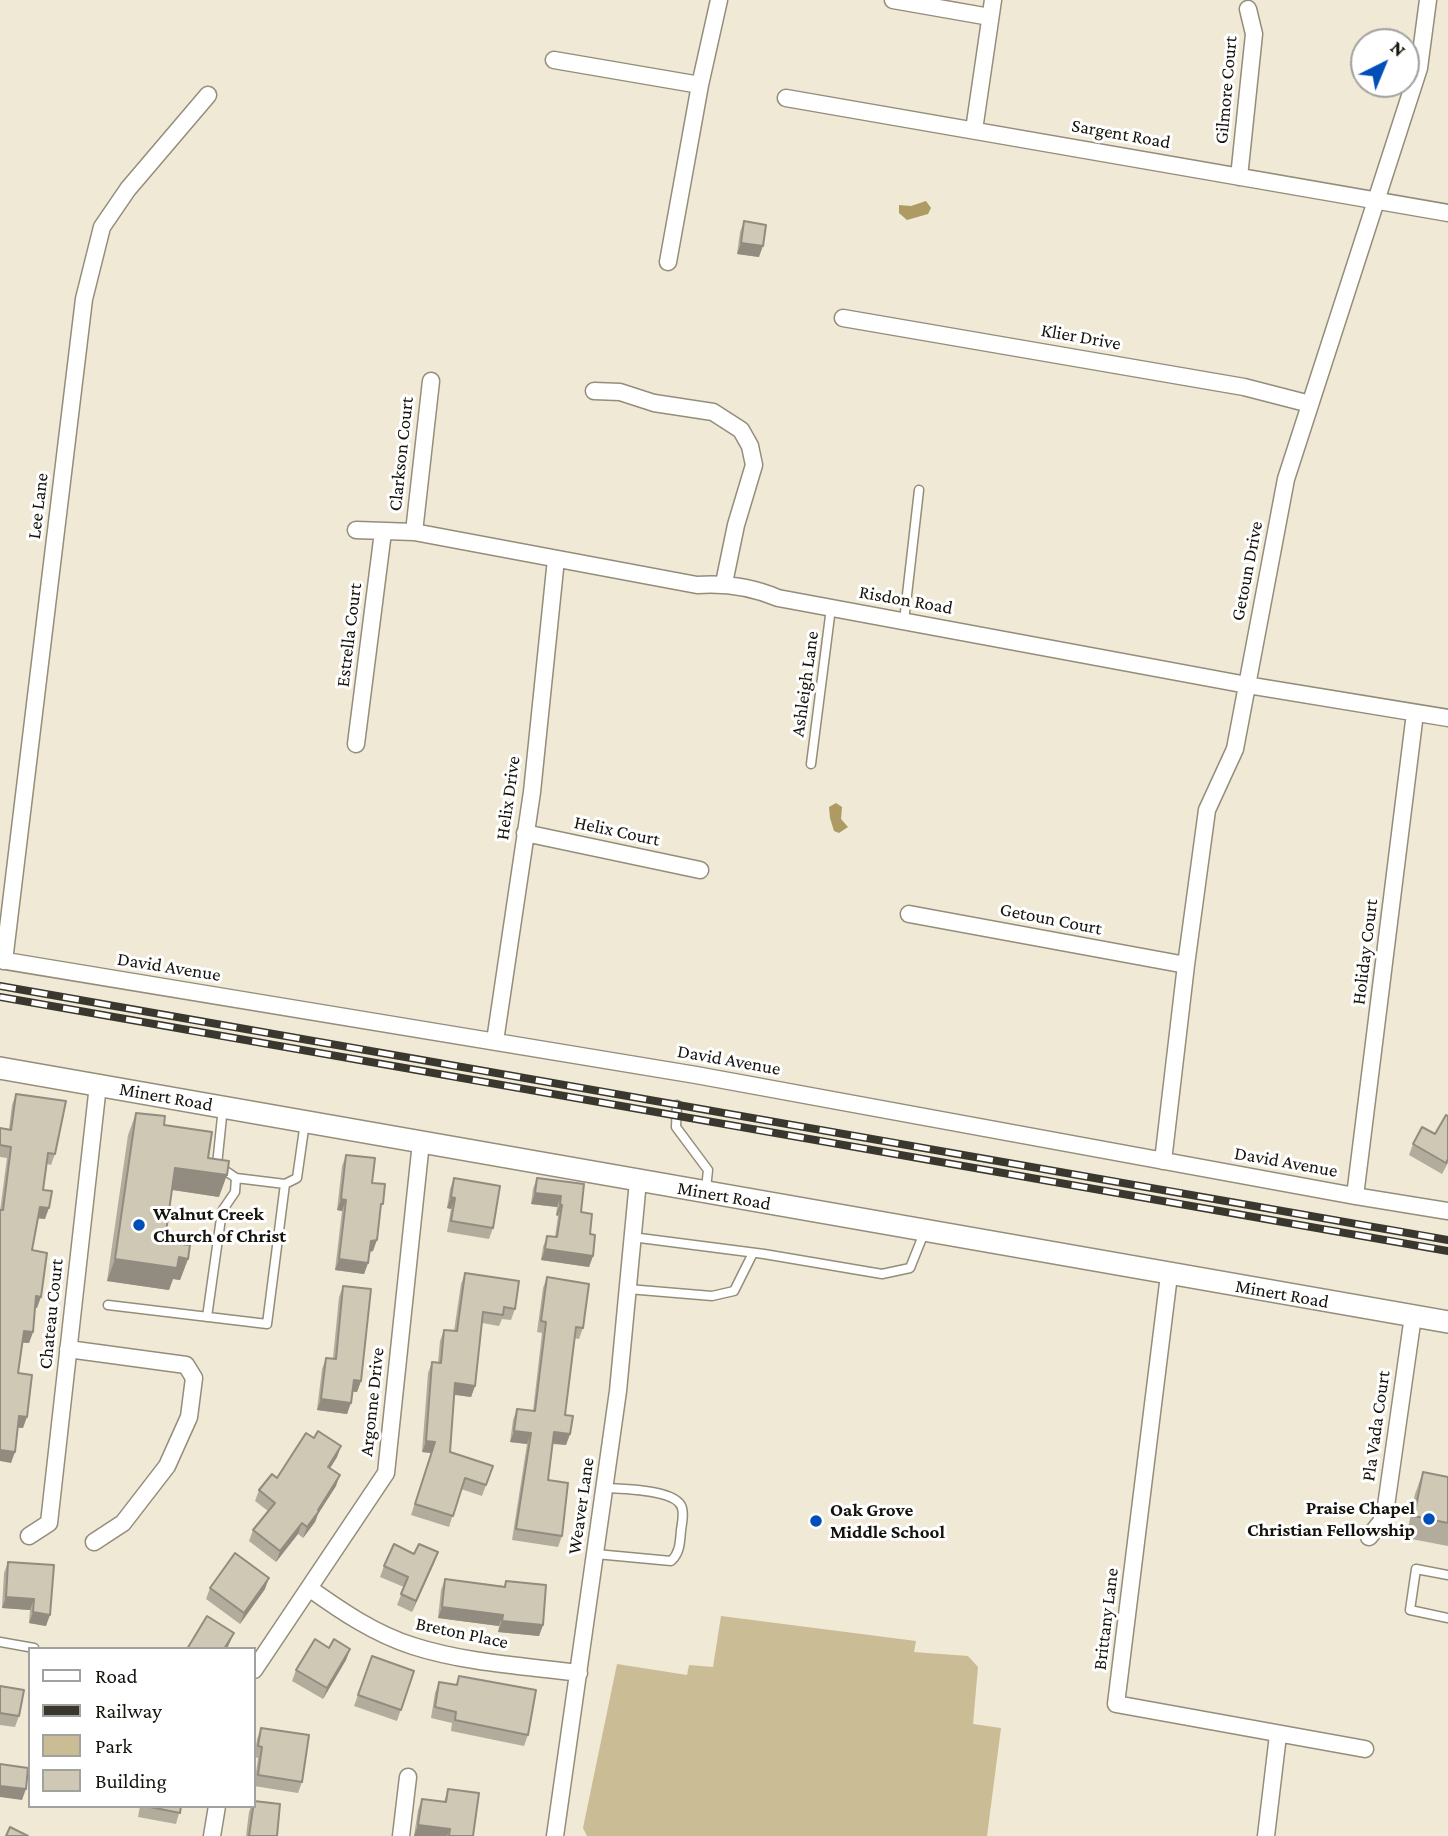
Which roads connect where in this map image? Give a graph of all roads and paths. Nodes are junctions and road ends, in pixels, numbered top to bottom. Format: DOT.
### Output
graph roads {
  1 [pos="719,0"];
  2 [pos="893,0"];
  3 [pos="993,0"];
  4 [pos="1427,0"];
  5 [pos="1248,9"];
  6 [pos="990,17"];
  7 [pos="554,60"];
  8 [pos="700,85"];
  9 [pos="208,94"];
  10 [pos="786,98"];
  11 [pos="974,130"];
  12 [pos="1239,177"];
  13 [pos="1378,200"];
  14 [pos="1448,213"];
  15 [pos="668,262"];
  16 [pos="843,318"];
  17 [pos="431,381"];
  18 [pos="594,391"];
  19 [pos="1310,404"];
  20 [pos="919,490"];
  21 [pos="356,530"];
  22 [pos="383,532"];
  23 [pos="414,532"];
  24 [pos="556,559"];
  25 [pos="723,583"];
  26 [pos="831,608"];
  27 [pos="904,621"];
  28 [pos="1247,685"];
  29 [pos="1416,713"];
  30 [pos="1448,719"];
  31 [pos="356,744"];
  32 [pos="811,764"];
  33 [pos="525,833"];
  34 [pos="700,870"];
  35 [pos="909,914"];
  36 [pos="2,961"];
  37 [pos="1186,965"];
  38 [pos="495,1041"];
  39 [pos="0,1068"];
  40 [pos="98,1085"];
  41 [pos="677,1105"];
  42 [pos="223,1107"];
  43 [pos="305,1122"];
  44 [pos="421,1142"];
  45 [pos="1163,1161"];
  46 [pos="236,1178"];
  47 [pos="638,1181"];
  48 [pos="285,1184"];
  49 [pos="706,1193"];
  50 [pos="1355,1196"];
  51 [pos="1448,1211"];
  52 [pos="925,1231"];
  53 [pos="632,1237"];
  54 [pos="753,1252"];
  55 [pos="1169,1275"];
  56 [pos="628,1289"];
  57 [pos="108,1305"];
  58 [pos="1413,1316"];
  59 [pos="207,1317"];
  60 [pos="1448,1322"];
  61 [pos="68,1349"];
  62 [pos="605,1488"];
  63 [pos="29,1536"];
  64 [pos="1369,1537"];
  65 [pos="94,1542"];
  66 [pos="596,1554"];
  67 [pos="1448,1575"];
  68 [pos="309,1588"];
  69 [pos="1448,1618"];
  70 [pos="0,1642"];
  71 [pos="28,1647"];
  72 [pos="256,1667"];
  73 [pos="579,1673"];
  74 [pos="1278,1735"];
  75 [pos="1365,1749"];
  76 [pos="408,1777"];
  77 [pos="217,1808"];
  78 [pos="212,1836"];
  79 [pos="401,1836"];
  80 [pos="555,1836"];
  81 [pos="1266,1836"];
  1 -- 8 [label="street"];
  2 -- 6 [label="street"];
  3 -- 6 [label="street"];
  4 -- 13 [label="street, Getoun Drive"];
  5 -- 12 [label="street, Gilmore Court"];
  6 -- 11 [label="street"];
  7 -- 8 [label="street"];
  8 -- 15 [label="street"];
  9 -- 36 [label="street, Lee Lane"];
  10 -- 11 [label="street, Sargent Road"];
  11 -- 12 [label="street, Sargent Road"];
  12 -- 13 [label="street, Sargent Road"];
  13 -- 14 [label="street, Sargent Road"];
  13 -- 19 [label="street, Getoun Drive"];
  16 -- 19 [label="street, Klier Drive"];
  17 -- 23 [label="street, Clarkson Court"];
  18 -- 25 [label="street"];
  19 -- 28 [label="street, Getoun Drive"];
  20 -- 27 [label="lane"];
  21 -- 22 [label="street, Risdon Road"];
  22 -- 23 [label="street, Risdon Road"];
  22 -- 31 [label="street, Estrella Court"];
  23 -- 24 [label="street, Risdon Road"];
  24 -- 25 [label="street, Risdon Road"];
  24 -- 33 [label="street, Helix Drive"];
  25 -- 26 [label="street, Risdon Road"];
  26 -- 27 [label="street, Risdon Road"];
  26 -- 32 [label="lane, Ashleigh Lane"];
  27 -- 28 [label="street, Risdon Road"];
  28 -- 29 [label="street, Risdon Road"];
  28 -- 37 [label="street, Getoun Drive"];
  29 -- 30 [label="street, Risdon Road"];
  29 -- 50 [label="street, Holiday Court"];
  33 -- 34 [label="street, Helix Court"];
  33 -- 38 [label="street, Helix Drive"];
  35 -- 37 [label="street, Getoun Court"];
  36 -- 38 [label="street, David Avenue"];
  37 -- 45 [label="street, Getoun Drive"];
  38 -- 45 [label="street, David Avenue"];
  39 -- 40 [label="street, Minert Road"];
  40 -- 42 [label="street, Minert Road"];
  40 -- 61 [label="street, Chateau Court"];
  41 -- 49 [label="lane"];
  42 -- 43 [label="street, Minert Road"];
  42 -- 46 [label="lane"];
  43 -- 44 [label="street, Minert Road"];
  43 -- 48 [label="lane"];
  44 -- 47 [label="street, Minert Road"];
  44 -- 68 [label="street, Argonne Drive"];
  45 -- 50 [label="street, David Avenue"];
  46 -- 48 [label="lane"];
  46 -- 59 [label="lane"];
  47 -- 49 [label="street, Minert Road"];
  47 -- 53 [label="street, Weaver Lane"];
  48 -- 59 [label="lane"];
  49 -- 52 [label="street, Minert Road"];
  50 -- 51 [label="street, David Avenue"];
  52 -- 54 [label="lane"];
  52 -- 55 [label="street, Minert Road"];
  53 -- 54 [label="lane"];
  53 -- 56 [label="street, Weaver Lane"];
  54 -- 56 [label="lane"];
  55 -- 58 [label="street, Minert Road"];
  55 -- 74 [label="street, Brittany Lane"];
  56 -- 62 [label="street, Weaver Lane"];
  57 -- 59 [label="lane"];
  58 -- 60 [label="street, Minert Road"];
  58 -- 64 [label="street, Pla Vada Court"];
  61 -- 63 [label="street, Chateau Court"];
  61 -- 65 [label="street"];
  62 -- 66 [label="street, Weaver Lane"];
  62 -- 66 [label="lane"];
  66 -- 73 [label="street, Weaver Lane"];
  67 -- 69 [label="lane"];
  68 -- 72 [label="street, Argonne Drive"];
  68 -- 73 [label="street, Breton Place"];
  70 -- 71 [label="lane"];
  73 -- 80 [label="street, Weaver Lane"];
  74 -- 75 [label="street"];
  74 -- 81 [label="street"];
  76 -- 79 [label="street"];
  77 -- 78 [label="street"];
}
